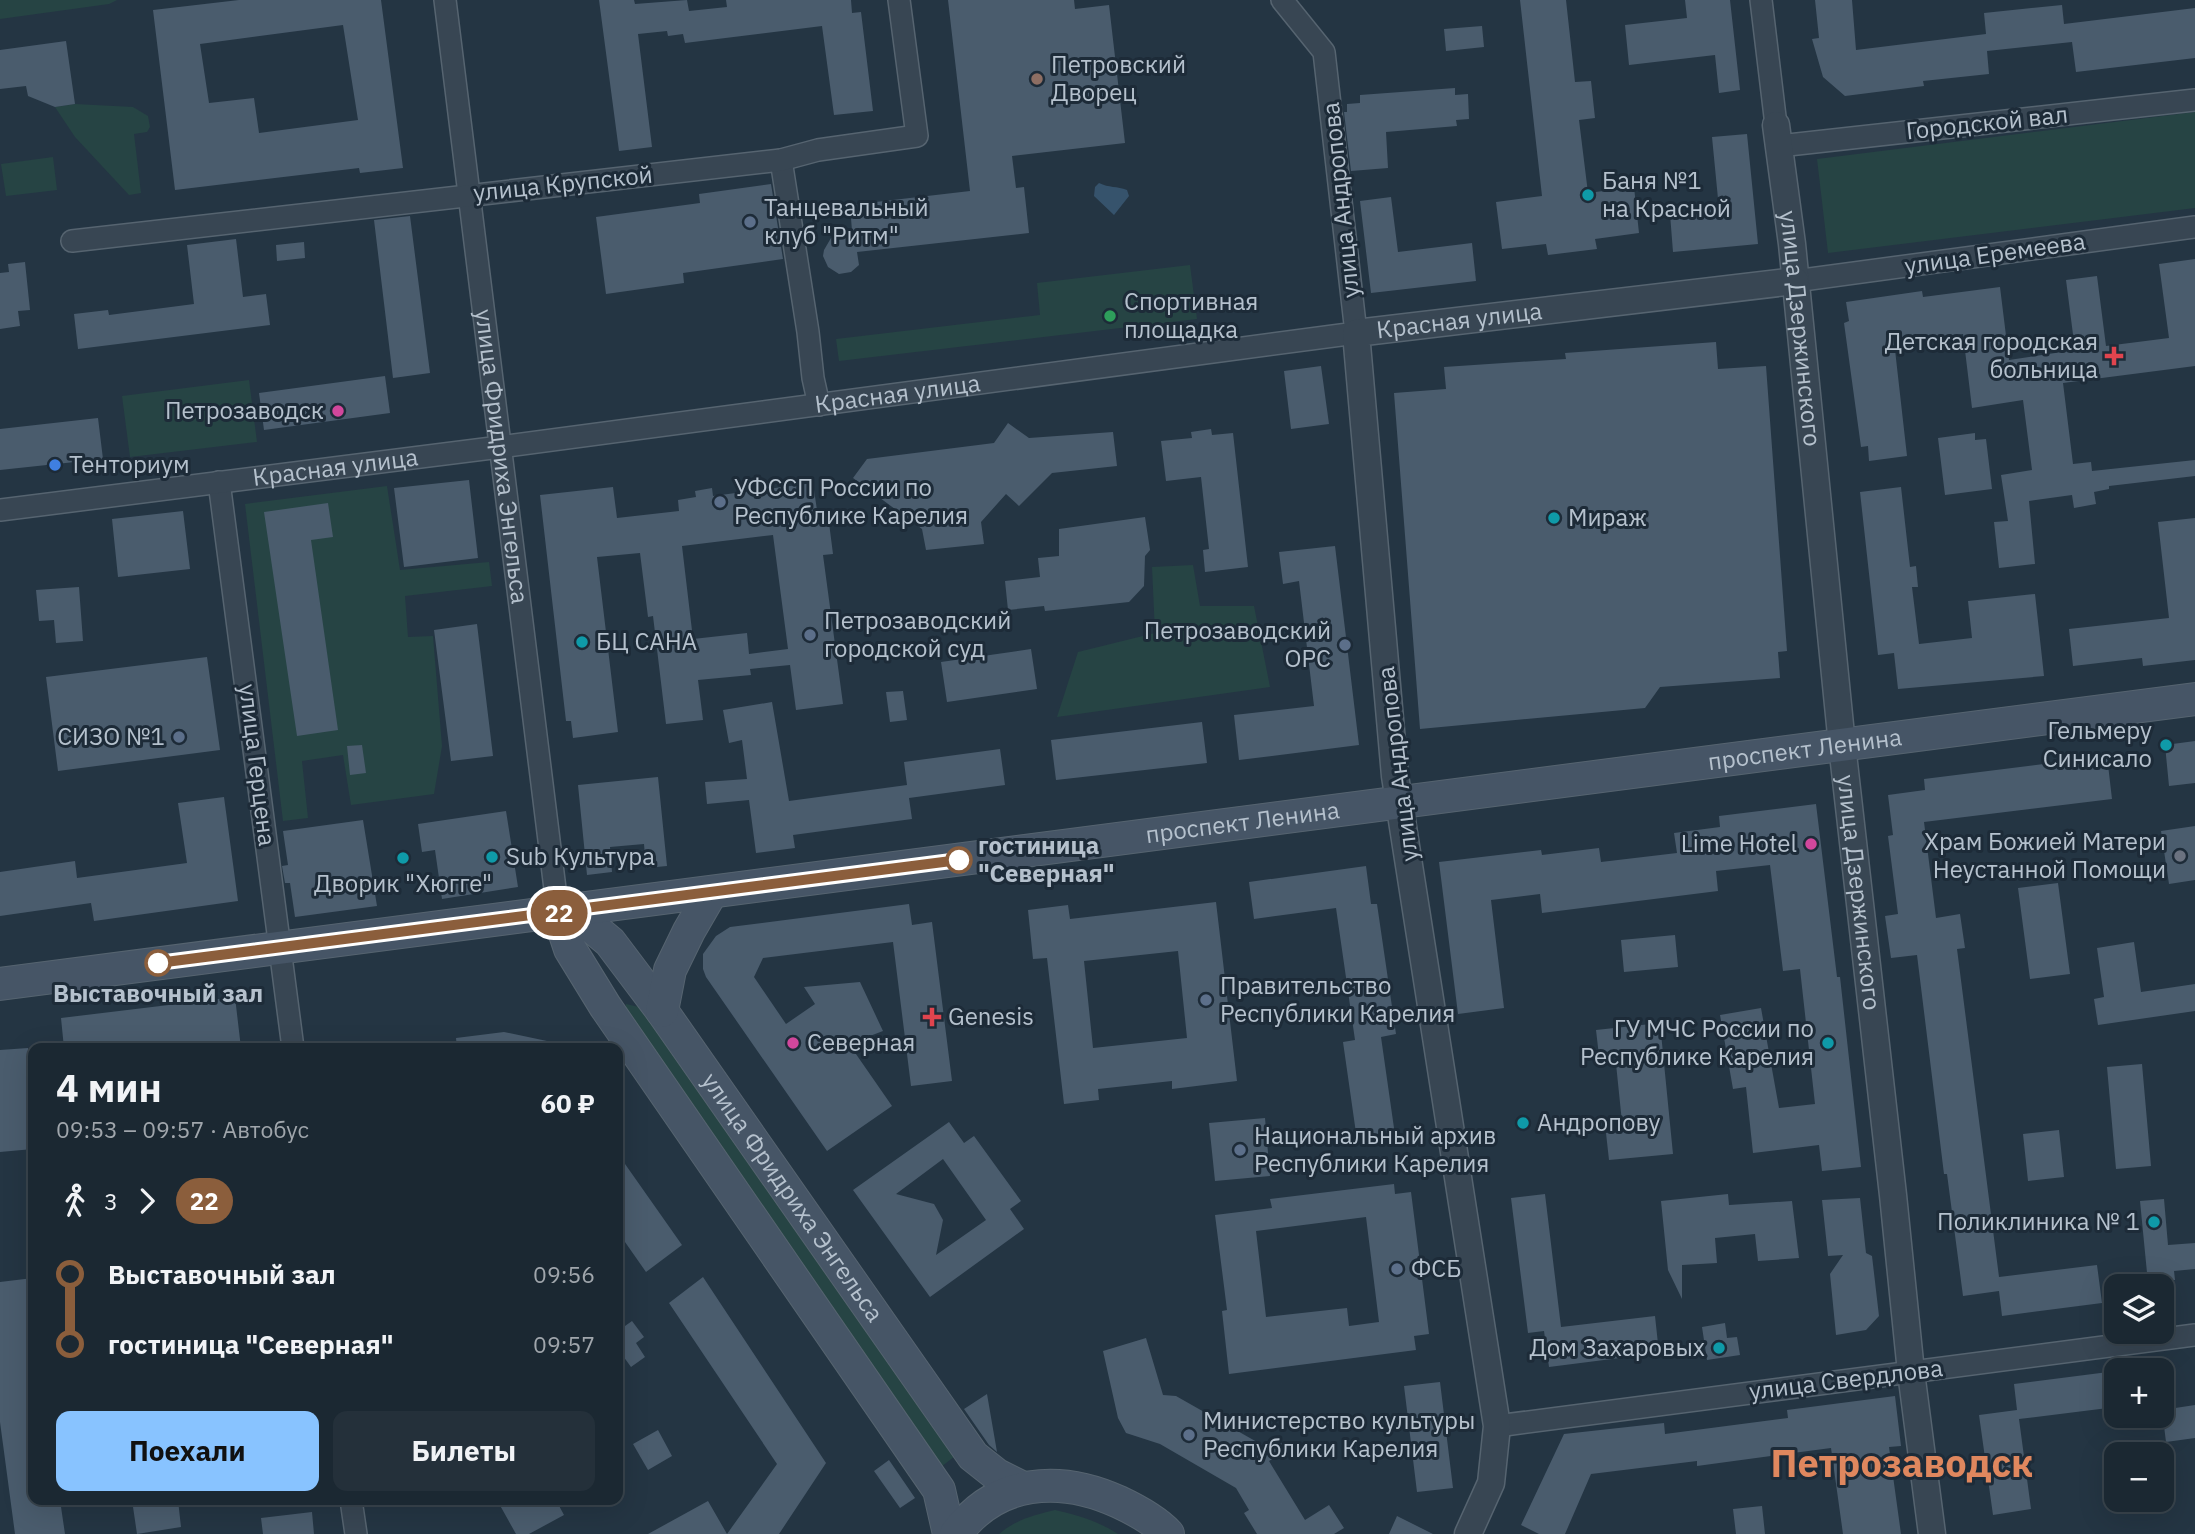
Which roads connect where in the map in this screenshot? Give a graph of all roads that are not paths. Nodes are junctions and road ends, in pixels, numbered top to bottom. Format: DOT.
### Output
graph roads {
  1 [pos="445,0"];
  2 [pos="900,0"];
  3 [pos="1282,0"];
  4 [pos="1761,0"];
  5 [pos="2195,100"];
  6 [pos="1778,136"];
  7 [pos="781,160"];
  8 [pos="469,194"];
  9 [pos="2195,227"];
  10 [pos="72,241"];
  11 [pos="1795,281"];
  12 [pos="1356,333"];
  13 [pos="819,405"];
  14 [pos="500,447"];
  15 [pos="219,482"];
  16 [pos="0,510"];
  17 [pos="2195,699"];
  18 [pos="1842,746"];
  19 [pos="1399,802"];
  20 [pos="711,893"];
  21 [pos="558,913"];
  22 [pos="281,947"];
  23 [pos="641,982"];
  24 [pos="0,984"];
  25 [pos="605,1006"];
  26 [pos="662,1011"];
  27 [pos="292,1043"];
  28 [pos="2195,1335"];
  29 [pos="1911,1372"];
  30 [pos="1497,1426"];
  31 [pos="1023,1488"];
  32 [pos="352,1505"];
  33 [pos="356,1534"];
  34 [pos="949,1534"];
  35 [pos="956,1534"];
  36 [pos="1168,1534"];
  37 [pos="1468,1534"];
  38 [pos="1932,1534"];
  1 -- 8 [label="street, улица Фридриха Энгельса"];
  2 -- 7 [label="street, улица Крупской"];
  3 -- 12 [label="street, улица Андропова"];
  4 -- 6 [label="street, улица Дзержинского"];
  5 -- 6 [label="street, Городской вал"];
  6 -- 11 [label="street, улица Дзержинского"];
  7 -- 8 [label="street, улица Крупской"];
  7 -- 13 [label="street"];
  8 -- 10 [label="street, улица Крупской"];
  8 -- 14 [label="street, улица Фридриха Энгельса"];
  9 -- 11 [label="street, улица Еремеева"];
  11 -- 12 [label="street, Красная улица"];
  11 -- 18 [label="street, улица Дзержинского"];
  12 -- 13 [label="street, Красная улица"];
  12 -- 19 [label="street, улица Андропова"];
  13 -- 14 [label="street, Красная улица"];
  14 -- 15 [label="street, Красная улица"];
  14 -- 21 [label="street, улица Фридриха Энгельса"];
  15 -- 16 [label="street, Красная улица"];
  15 -- 22 [label="street, улица Герцена"];
  17 -- 18 [label="main road, проспект Ленина"];
  18 -- 19 [label="main road, проспект Ленина"];
  18 -- 29 [label="street, улица Дзержинского"];
  19 -- 20 [label="main road, проспект Ленина"];
  19 -- 30 [label="street, улица Андропова"];
  20 -- 21 [label="main road, проспект Ленина"];
  20 -- 26 [label="main road"];
  21 -- 22 [label="main road, проспект Ленина"];
  21 -- 23 [label="main road, улица Фридриха Энгельса"];
  21 -- 25 [label="main road, улица Фридриха Энгельса"];
  22 -- 24 [label="main road, проспект Ленина"];
  22 -- 27 [label="street, улица Герцена"];
  23 -- 25 [label="main road"];
  23 -- 26 [label="main road, улица Фридриха Энгельса"];
  25 -- 34 [label="main road, улица Фридриха Энгельса"];
  26 -- 31 [label="main road, улица Фридриха Энгельса"];
  28 -- 29 [label="street, улица Свердлова"];
  29 -- 30 [label="street, улица Свердлова"];
  29 -- 38 [label="street, улица Дзержинского"];
  30 -- 37 [label="street, улица Андропова"];
  31 -- 35 [label="main road"];
  31 -- 36 [label="main road"];
  32 -- 33 [label="street"];
}
